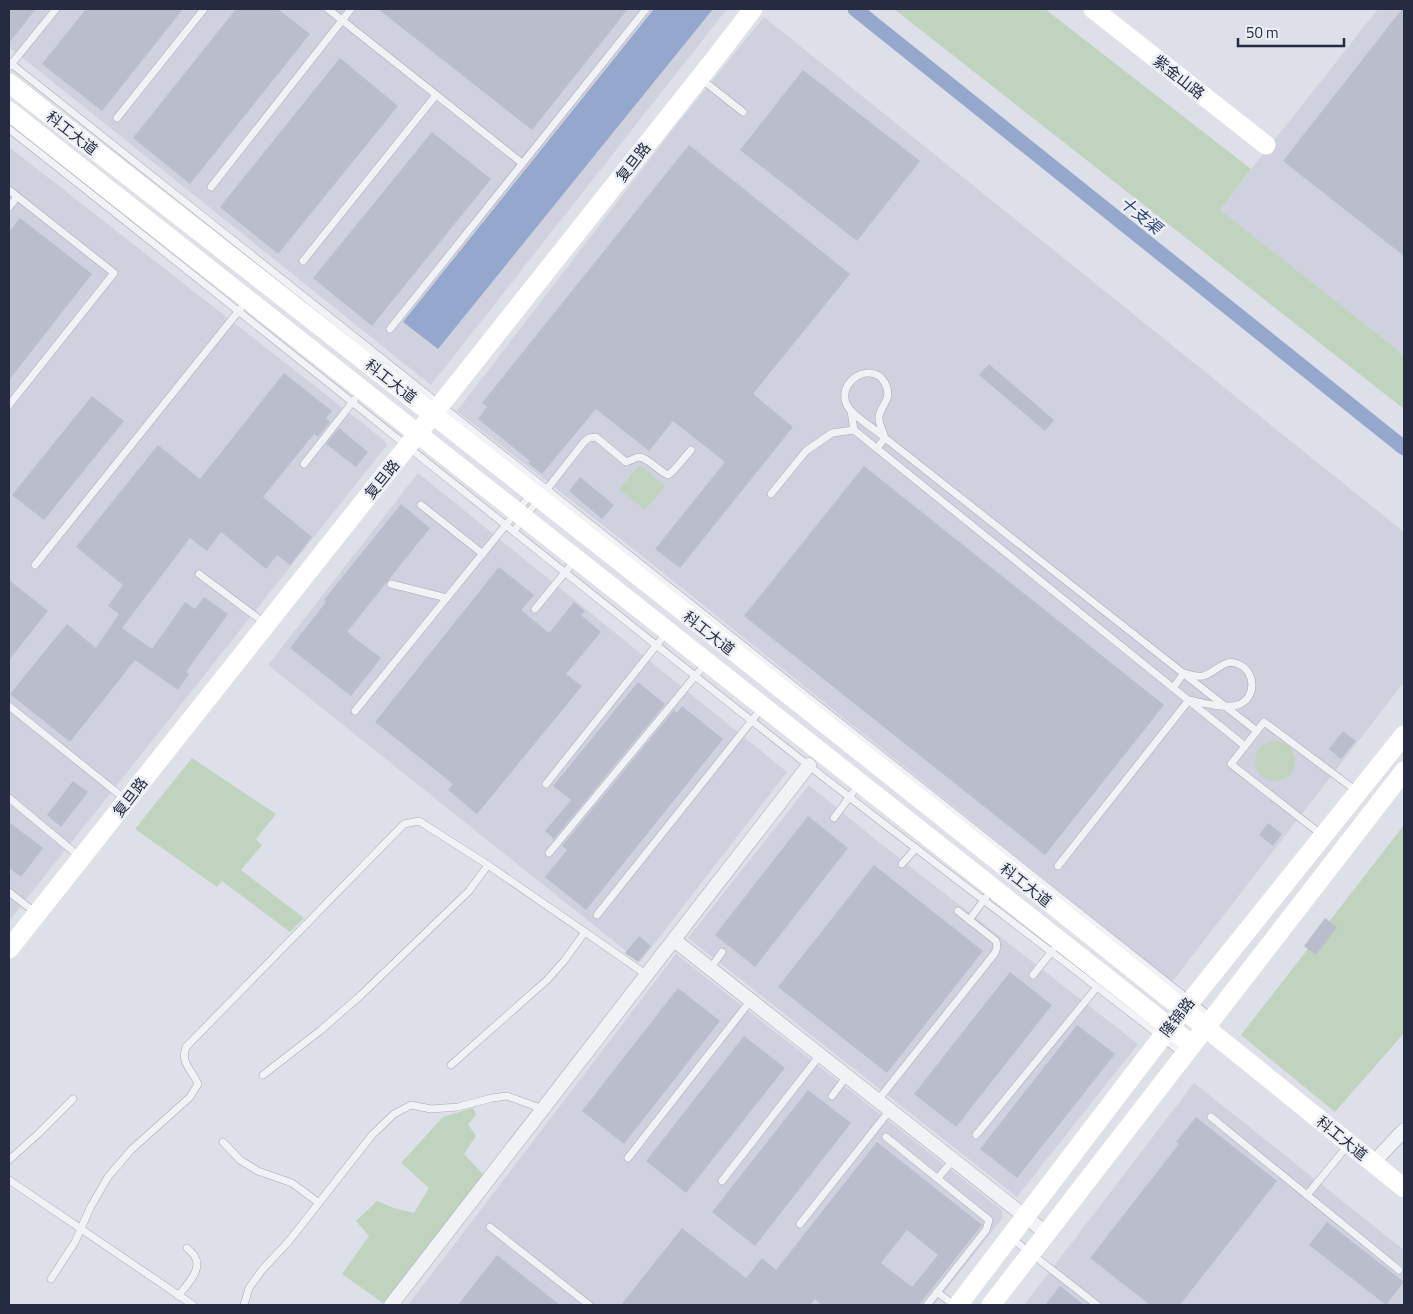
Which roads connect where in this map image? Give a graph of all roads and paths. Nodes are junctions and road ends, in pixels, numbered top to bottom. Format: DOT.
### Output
graph roads {
  1 [pos="56,9"];
  2 [pos="204,9"];
  3 [pos="328,9"];
  4 [pos="351,9"];
  5 [pos="646,9"];
  6 [pos="753,9"];
  7 [pos="1093,9"];
  8 [pos="342,20"];
  9 [pos="10,65"];
  10 [pos="700,78"];
  11 [pos="9,84"];
  12 [pos="436,95"];
  13 [pos="9,111"];
  14 [pos="743,112"];
  15 [pos="117,118"];
  16 [pos="9,129"];
  17 [pos="1266,145"];
  18 [pos="522,163"];
  19 [pos="211,187"];
  20 [pos="9,190"];
  21 [pos="17,197"];
  22 [pos="9,207"];
  23 [pos="303,261"];
  24 [pos="244,305"];
  25 [pos="390,329"];
  26 [pos="357,396"];
  27 [pos="9,405"];
  28 [pos="437,410"];
  29 [pos="851,411"];
  30 [pos="854,430"];
  31 [pos="885,438"];
  32 [pos="413,441"];
  33 [pos="877,448"];
  34 [pos="691,450"];
  35 [pos="304,464"];
  36 [pos="540,493"];
  37 [pos="771,494"];
  38 [pos="421,505"];
  39 [pos="515,522"];
  40 [pos="483,554"];
  41 [pos="35,565"];
  42 [pos="570,565"];
  43 [pos="199,574"];
  44 [pos="390,584"];
  45 [pos="447,598"];
  46 [pos="534,609"];
  47 [pos="267,624"];
  48 [pos="662,638"];
  49 [pos="701,669"];
  50 [pos="1184,673"];
  51 [pos="1173,688"];
  52 [pos="1189,700"];
  53 [pos="9,706"];
  54 [pos="1226,706"];
  55 [pos="355,711"];
  56 [pos="758,714"];
  57 [pos="1257,731"];
  58 [pos="1404,735"];
  59 [pos="1245,746"];
  60 [pos="809,766"];
  61 [pos="1404,771"];
  62 [pos="546,784"];
  63 [pos="855,790"];
  64 [pos="1358,792"];
  65 [pos="9,798"];
  66 [pos="127,800"];
  67 [pos="834,818"];
  68 [pos="1323,836"];
  69 [pos="916,848"];
  70 [pos="549,853"];
  71 [pos="81,858"];
  72 [pos="902,864"];
  73 [pos="488,865"];
  74 [pos="1058,866"];
  75 [pos="9,892"];
  76 [pos="989,894"];
  77 [pos="958,910"];
  78 [pos="37,914"];
  79 [pos="597,915"];
  80 [pos="969,920"];
  81 [pos="584,932"];
  82 [pos="674,940"];
  83 [pos="1056,946"];
  84 [pos="9,949"];
  85 [pos="722,952"];
  86 [pos="710,969"];
  87 [pos="647,975"];
  88 [pos="1033,975"];
  89 [pos="1097,987"];
  90 [pos="751,1000"];
  91 [pos="1187,1005"];
  92 [pos="1209,1023"];
  93 [pos="1165,1032"];
  94 [pos="1188,1050"];
  95 [pos="820,1055"];
  96 [pos="451,1065"];
  97 [pos="263,1075"];
  98 [pos="848,1076"];
  99 [pos="832,1096"];
  100 [pos="73,1099"];
  101 [pos="878,1100"];
  102 [pos="543,1109"];
  103 [pos="890,1110"];
  104 [pos="1211,1117"];
  105 [pos="1404,1130"];
  106 [pos="976,1134"];
  107 [pos="886,1137"];
  108 [pos="223,1142"];
  109 [pos="1349,1144"];
  110 [pos="628,1158"];
  111 [pos="9,1160"];
  112 [pos="953,1160"];
  113 [pos="1373,1163"];
  114 [pos="938,1178"];
  115 [pos="9,1180"];
  116 [pos="722,1181"];
  117 [pos="1404,1188"];
  118 [pos="1307,1195"];
  119 [pos="319,1203"];
  120 [pos="1025,1216"];
  121 [pos="800,1224"];
  122 [pos="490,1227"];
  123 [pos="80,1229"];
  124 [pos="1046,1233"];
  125 [pos="1009,1237"];
  126 [pos="187,1248"];
  127 [pos="1030,1254"];
  128 [pos="1399,1270"];
  129 [pos="51,1279"];
  130 [pos="937,1292"];
  131 [pos="178,1296"];
  132 [pos="193,1305"];
  133 [pos="244,1305"];
  134 [pos="391,1305"];
  135 [pos="589,1305"];
  136 [pos="927,1305"];
  137 [pos="956,1305"];
  138 [pos="991,1305"];
  139 [pos="1097,1305"];
  1 -- 9 [label="lane"];
  2 -- 15 [label="lane"];
  3 -- 8 [label="lane"];
  4 -- 8 [label="lane"];
  5 -- 18 [label="lane"];
  6 -- 10 [label="street, 复旦路"];
  7 -- 17 [label="street, 紫金山路"];
  8 -- 12 [label="lane"];
  8 -- 19 [label="lane"];
  9 -- 28 [label="lane"];
  10 -- 14 [label="lane"];
  10 -- 28 [label="street, 复旦路"];
  11 -- 28 [label="street, 科工大道"];
  12 -- 18 [label="lane"];
  12 -- 23 [label="lane"];
  13 -- 24 [label="street, 科工大道"];
  16 -- 24 [label="lane"];
  18 -- 25 [label="lane"];
  20 -- 21 [label="lane"];
  21 -- 22 [label="lane"];
  21 -- 27 [label="lane"];
  24 -- 26 [label="street, 科工大道"];
  24 -- 41 [label="lane"];
  26 -- 32 [label="street, 科工大道"];
  26 -- 35 [label="lane"];
  28 -- 32 [label="street, 复旦路"];
  28 -- 36 [label="street, 科工大道"];
  29 -- 30 [label="lane"];
  29 -- 31 [label="lane"];
  29 -- 31 [label="lane"];
  30 -- 33 [label="lane"];
  30 -- 37 [label="lane"];
  31 -- 33 [label="lane"];
  31 -- 50 [label="lane"];
  32 -- 39 [label="street, 科工大道"];
  32 -- 47 [label="street, 复旦路"];
  33 -- 51 [label="lane"];
  34 -- 36 [label="lane"];
  36 -- 39 [label="lane"];
  36 -- 91 [label="street, 科工大道"];
  38 -- 40 [label="lane"];
  39 -- 40 [label="lane"];
  39 -- 42 [label="street, 科工大道"];
  40 -- 45 [label="lane"];
  42 -- 46 [label="lane"];
  42 -- 48 [label="street, 科工大道"];
  43 -- 47 [label="lane"];
  44 -- 45 [label="lane"];
  45 -- 55 [label="lane"];
  47 -- 66 [label="street, 复旦路"];
  48 -- 49 [label="street, 科工大道"];
  48 -- 62 [label="lane"];
  49 -- 56 [label="street, 科工大道"];
  49 -- 70 [label="lane"];
  50 -- 51 [label="lane"];
  50 -- 54 [label="lane"];
  50 -- 54 [label="lane"];
  51 -- 52 [label="lane"];
  52 -- 54 [label="lane"];
  52 -- 59 [label="lane"];
  52 -- 74 [label="lane"];
  53 -- 66 [label="lane"];
  54 -- 57 [label="lane"];
  56 -- 60 [label="lane"];
  56 -- 63 [label="street, 科工大道"];
  56 -- 79 [label="lane"];
  57 -- 59 [label="lane"];
  57 -- 64 [label="lane"];
  58 -- 64 [label="street, 隆锦路"];
  59 -- 68 [label="lane"];
  60 -- 63 [label="lane"];
  60 -- 82 [label="street"];
  61 -- 92 [label="street, 隆锦路"];
  63 -- 67 [label="lane"];
  63 -- 69 [label="lane"];
  63 -- 76 [label="street, 科工大道"];
  64 -- 68 [label="street, 隆锦路"];
  65 -- 71 [label="lane"];
  66 -- 71 [label="street, 复旦路"];
  68 -- 91 [label="street, 隆锦路"];
  69 -- 72 [label="lane"];
  69 -- 76 [label="lane"];
  71 -- 78 [label="street, 复旦路"];
  73 -- 81 [label="lane"];
  73 -- 97 [label="lane"];
  73 -- 123 [label="lane"];
  75 -- 78 [label="lane"];
  76 -- 80 [label="lane"];
  76 -- 83 [label="street, 科工大道"];
  77 -- 80 [label="lane"];
  78 -- 84 [label="street, 复旦路"];
  80 -- 101 [label="lane"];
  81 -- 87 [label="lane"];
  81 -- 96 [label="lane"];
  82 -- 86 [label="street"];
  82 -- 87 [label="street"];
  83 -- 88 [label="lane"];
  83 -- 89 [label="lane"];
  83 -- 93 [label="street, 科工大道"];
  85 -- 86 [label="lane"];
  86 -- 90 [label="street"];
  87 -- 102 [label="street"];
  89 -- 93 [label="lane"];
  89 -- 106 [label="lane"];
  90 -- 95 [label="street"];
  90 -- 110 [label="lane"];
  91 -- 92 [label="street, 科工大道"];
  91 -- 93 [label="street, 隆锦路"];
  92 -- 94 [label="street, 隆锦路"];
  92 -- 109 [label="street, 科工大道"];
  93 -- 94 [label="street, 科工大道"];
  93 -- 120 [label="street, 隆锦路"];
  94 -- 124 [label="street, 隆锦路"];
  95 -- 98 [label="street"];
  95 -- 116 [label="lane"];
  98 -- 99 [label="lane"];
  98 -- 101 [label="street"];
  100 -- 111 [label="lane"];
  101 -- 103 [label="street"];
  102 -- 119 [label="lane"];
  102 -- 134 [label="street"];
  103 -- 112 [label="street"];
  103 -- 121 [label="lane"];
  104 -- 118 [label="lane"];
  105 -- 113 [label="street"];
  107 -- 114 [label="lane"];
  108 -- 119 [label="lane"];
  109 -- 113 [label="street, 科工大道"];
  109 -- 118 [label="lane"];
  112 -- 114 [label="lane"];
  112 -- 120 [label="street"];
  113 -- 117 [label="street, 科工大道"];
  114 -- 130 [label="lane"];
  115 -- 123 [label="lane"];
  118 -- 128 [label="lane"];
  119 -- 133 [label="lane"];
  120 -- 124 [label="street"];
  120 -- 125 [label="street, 隆锦路"];
  122 -- 135 [label="lane"];
  123 -- 129 [label="lane"];
  123 -- 131 [label="lane"];
  124 -- 127 [label="street, 隆锦路"];
  125 -- 127 [label="lane"];
  125 -- 137 [label="street, 隆锦路"];
  126 -- 131 [label="lane"];
  127 -- 138 [label="street, 隆锦路"];
  127 -- 139 [label="lane"];
  130 -- 136 [label="lane"];
  130 -- 137 [label="lane"];
  131 -- 132 [label="lane"];
}
